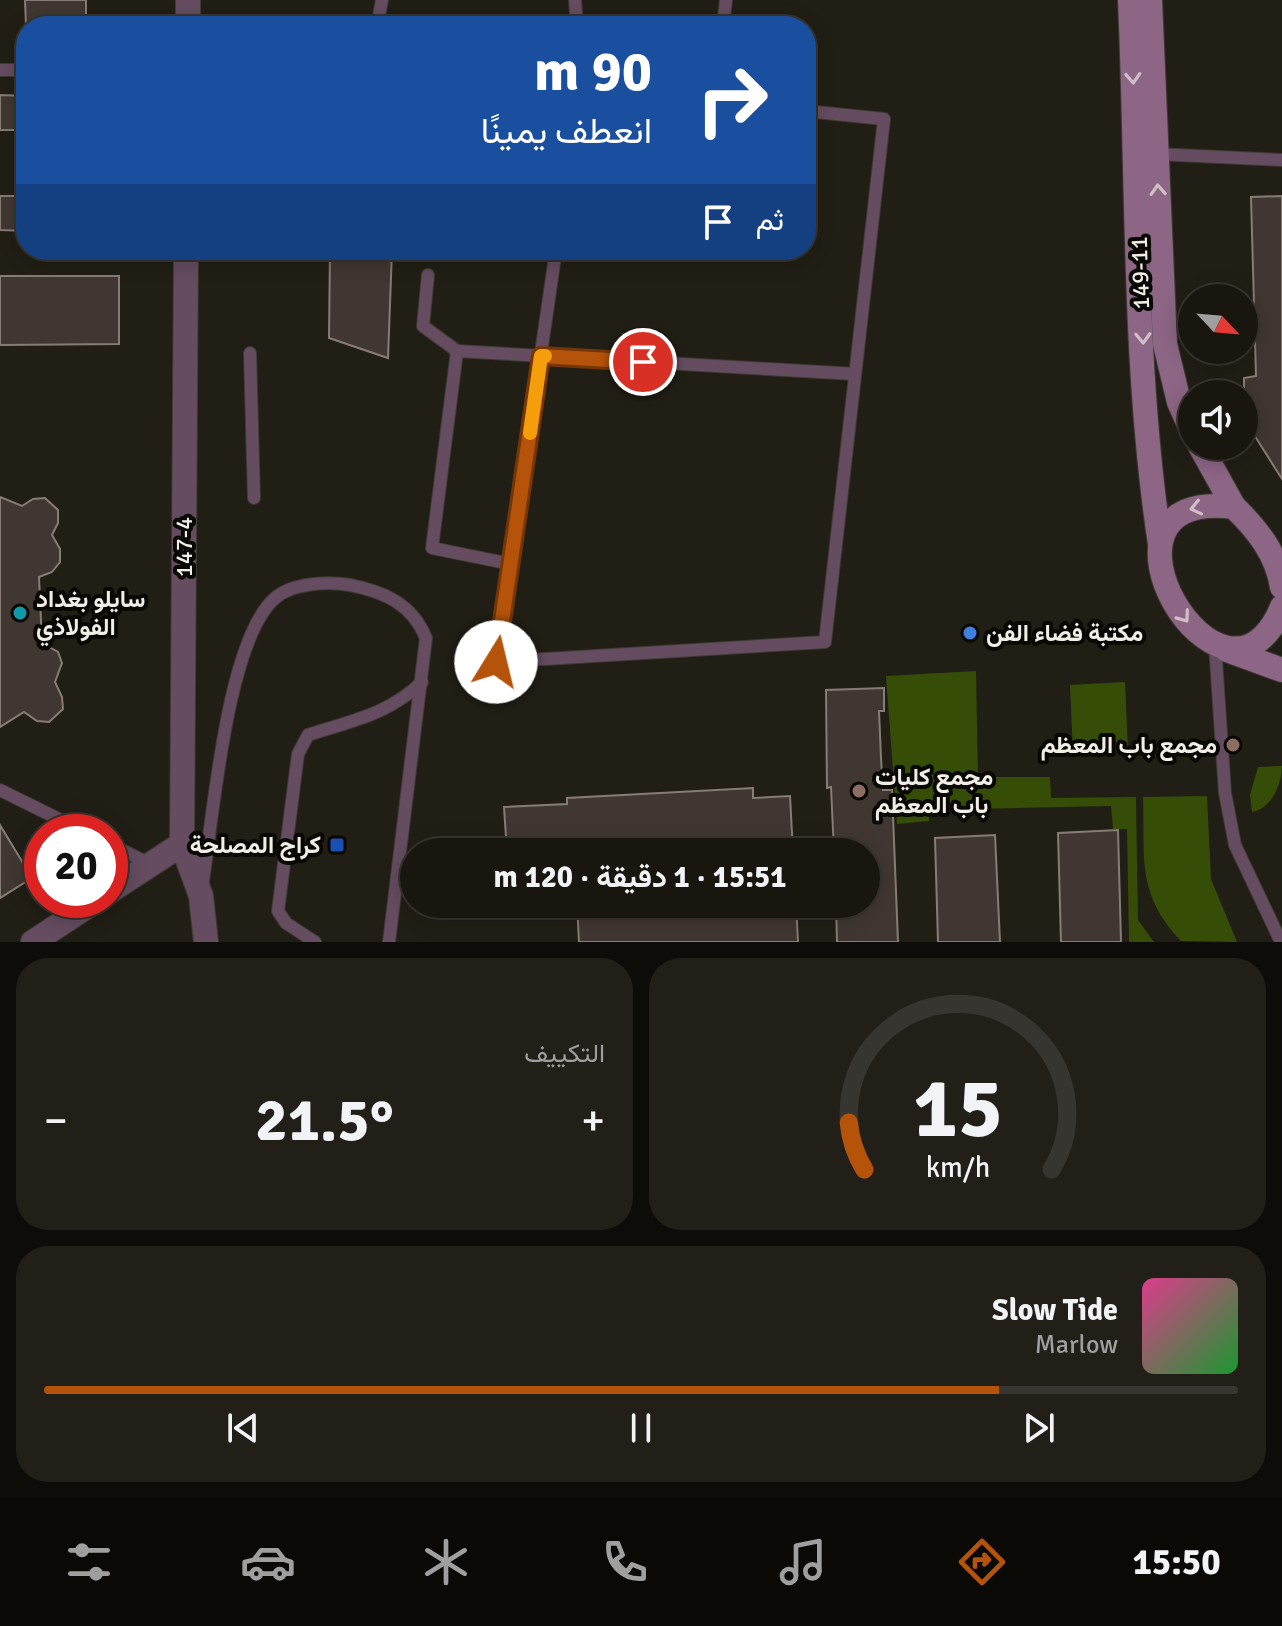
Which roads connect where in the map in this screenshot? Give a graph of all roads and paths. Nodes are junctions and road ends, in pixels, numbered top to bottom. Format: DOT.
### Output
graph roads {
  1 [pos="1130,0"];
  2 [pos="1150,0"];
  3 [pos="816,112"];
  4 [pos="1156,154"];
  5 [pos="1282,160"];
  6 [pos="186,260"];
  7 [pos="555,260"];
  8 [pos="428,275"];
  9 [pos="457,351"];
  10 [pos="250,353"];
  11 [pos="541,356"];
  12 [pos="855,374"];
  13 [pos="1178,398"];
  14 [pos="1208,460"];
  15 [pos="254,498"];
  16 [pos="1234,507"];
  17 [pos="1160,544"];
  18 [pos="511,564"];
  19 [pos="1282,587"];
  20 [pos="1282,607"];
  21 [pos="1221,647"];
  22 [pos="1282,670"];
  23 [pos="422,682"];
  24 [pos="0,790"];
  25 [pos="49,814"];
  26 [pos="182,844"];
  27 [pos="128,853"];
  28 [pos="151,864"];
  29 [pos="128,879"];
  30 [pos="201,896"];
  31 [pos="70,918"];
  32 [pos="33,942"];
  33 [pos="206,942"];
  34 [pos="315,942"];
  35 [pos="389,942"];
  36 [pos="1281,942"];
  1 -- 17 [label="street, 149-11, one-way"];
  2 -- 4 [label="street, 149-11"];
  3 -- 12 [label="lane"];
  4 -- 5 [label="lane"];
  13 -- 4 [label="street, 149-11, one-way"];
  6 -- 26 [label="street, 147-4"];
  7 -- 11 [label="lane"];
  8 -- 9 [label="lane"];
  9 -- 11 [label="lane"];
  9 -- 18 [label="lane"];
  10 -- 15 [label="lane"];
  11 -- 12 [label="lane"];
  11 -- 18 [label="lane"];
  12 -- 18 [label="lane"];
  14 -- 16 [label="street"];
  16 -- 17 [label="street, one-way"];
  16 -- 19 [label="street"];
  17 -- 21 [label="street, 149-11, one-way"];
  20 -- 21 [label="street"];
  21 -- 22 [label="street"];
  21 -- 36 [label="lane"];
  23 -- 30 [label="lane"];
  23 -- 34 [label="lane"];
  23 -- 35 [label="lane"];
  24 -- 25 [label="lane"];
  26 -- 28 [label="street"];
  26 -- 30 [label="street"];
  27 -- 28 [label="lane"];
  28 -- 29 [label="street"];
  30 -- 33 [label="street"];
  31 -- 32 [label="street"];
}
